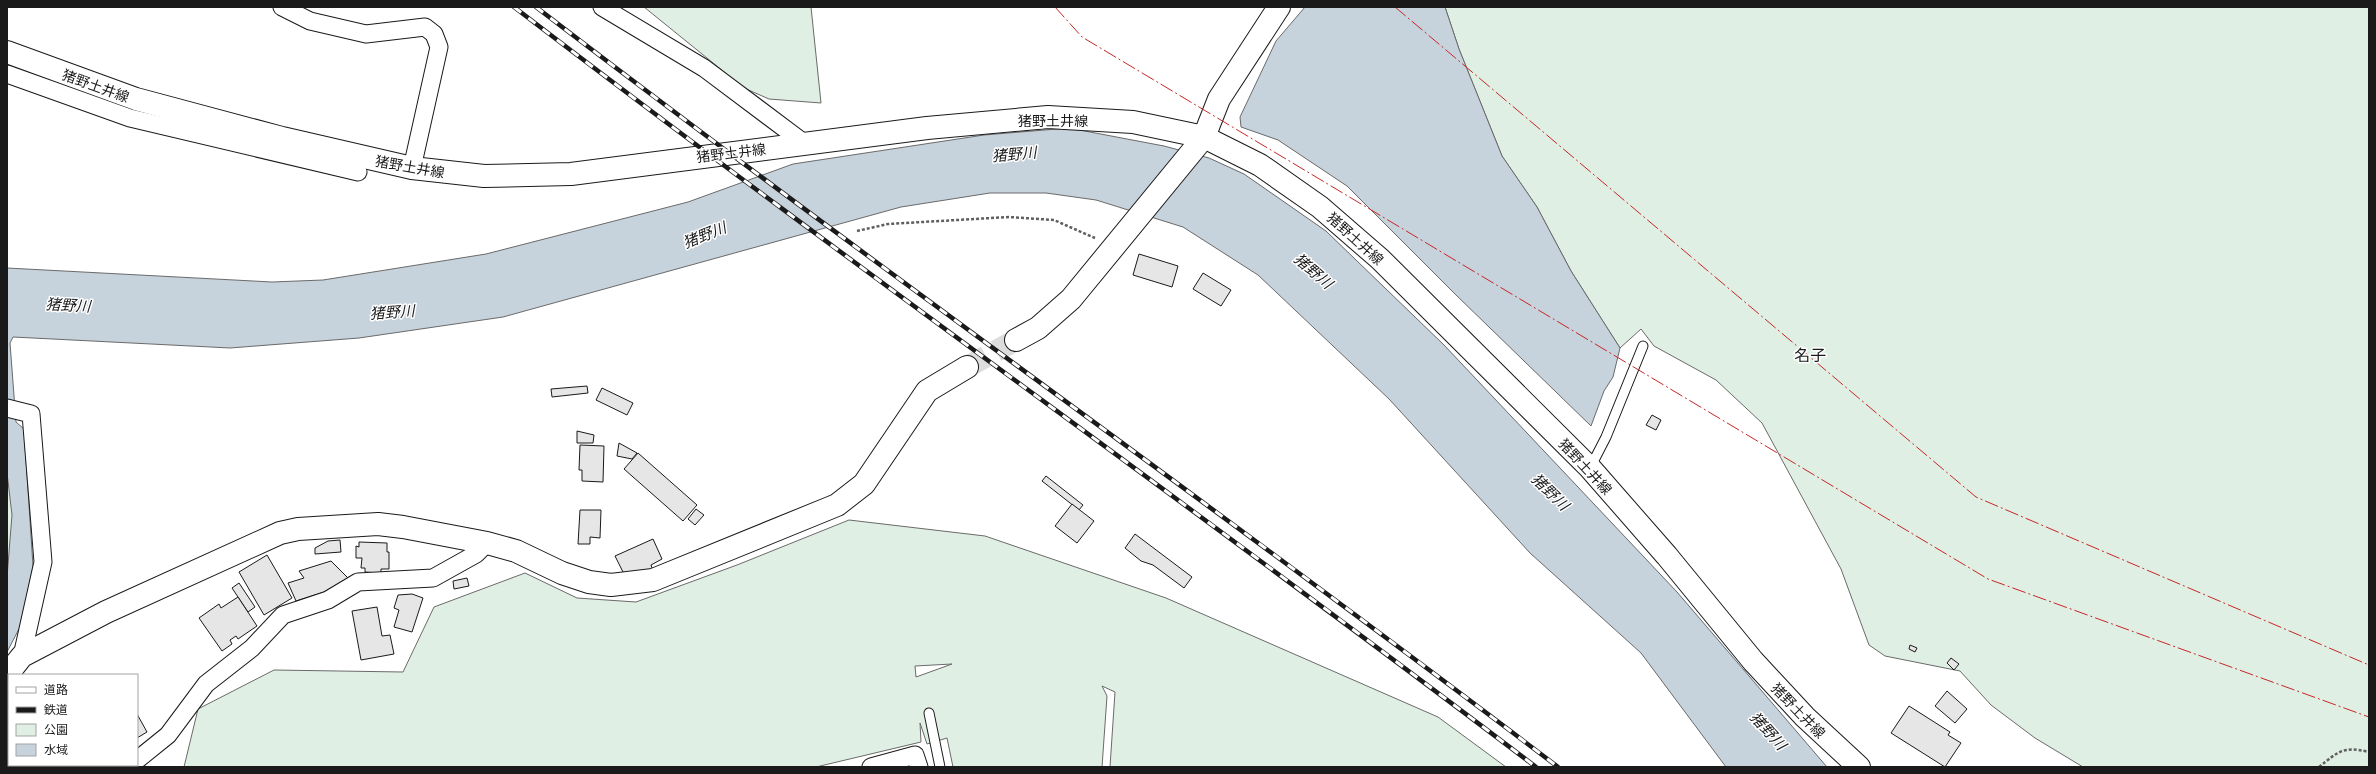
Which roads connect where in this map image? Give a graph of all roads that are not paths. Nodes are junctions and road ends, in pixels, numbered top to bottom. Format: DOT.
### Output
graph roads {
  1 [pos="282,7"];
  2 [pos="602,7"];
  3 [pos="1279,7"];
  4 [pos="7,52"];
  5 [pos="7,74"];
  6 [pos="1204,137"];
  7 [pos="804,142"];
  8 [pos="412,168"];
  9 [pos="358,172"];
  10 [pos="1016,340"];
  11 [pos="1643,346"];
  12 [pos="967,367"];
  13 [pos="15,409"];
  14 [pos="1590,468"];
  15 [pos="487,543"];
  16 [pos="22,656"];
  17 [pos="7,675"];
  18 [pos="929,713"];
  19 [pos="138,759"];
  20 [pos="871,767"];
  21 [pos="920,767"];
  22 [pos="940,767"];
  23 [pos="1859,767"];
  1 -- 8 [label="street"];
  2 -- 7 [label="street"];
  3 -- 6 [label="main road"];
  4 -- 8 [label="main road, 猪野土井線"];
  5 -- 9 [label="street"];
  6 -- 7 [label="main road, 猪野土井線"];
  6 -- 10 [label="main road"];
  6 -- 14 [label="main road, 猪野土井線"];
  7 -- 8 [label="main road, 猪野土井線"];
  11 -- 14 [label="lane"];
  12 -- 15 [label="main road"];
  13 -- 16 [label="street"];
  14 -- 23 [label="main road, 猪野土井線"];
  15 -- 16 [label="main road"];
  15 -- 19 [label="street"];
  16 -- 17 [label="main road"];
  18 -- 22 [label="lane"];
  20 -- 21 [label="street"];
}
